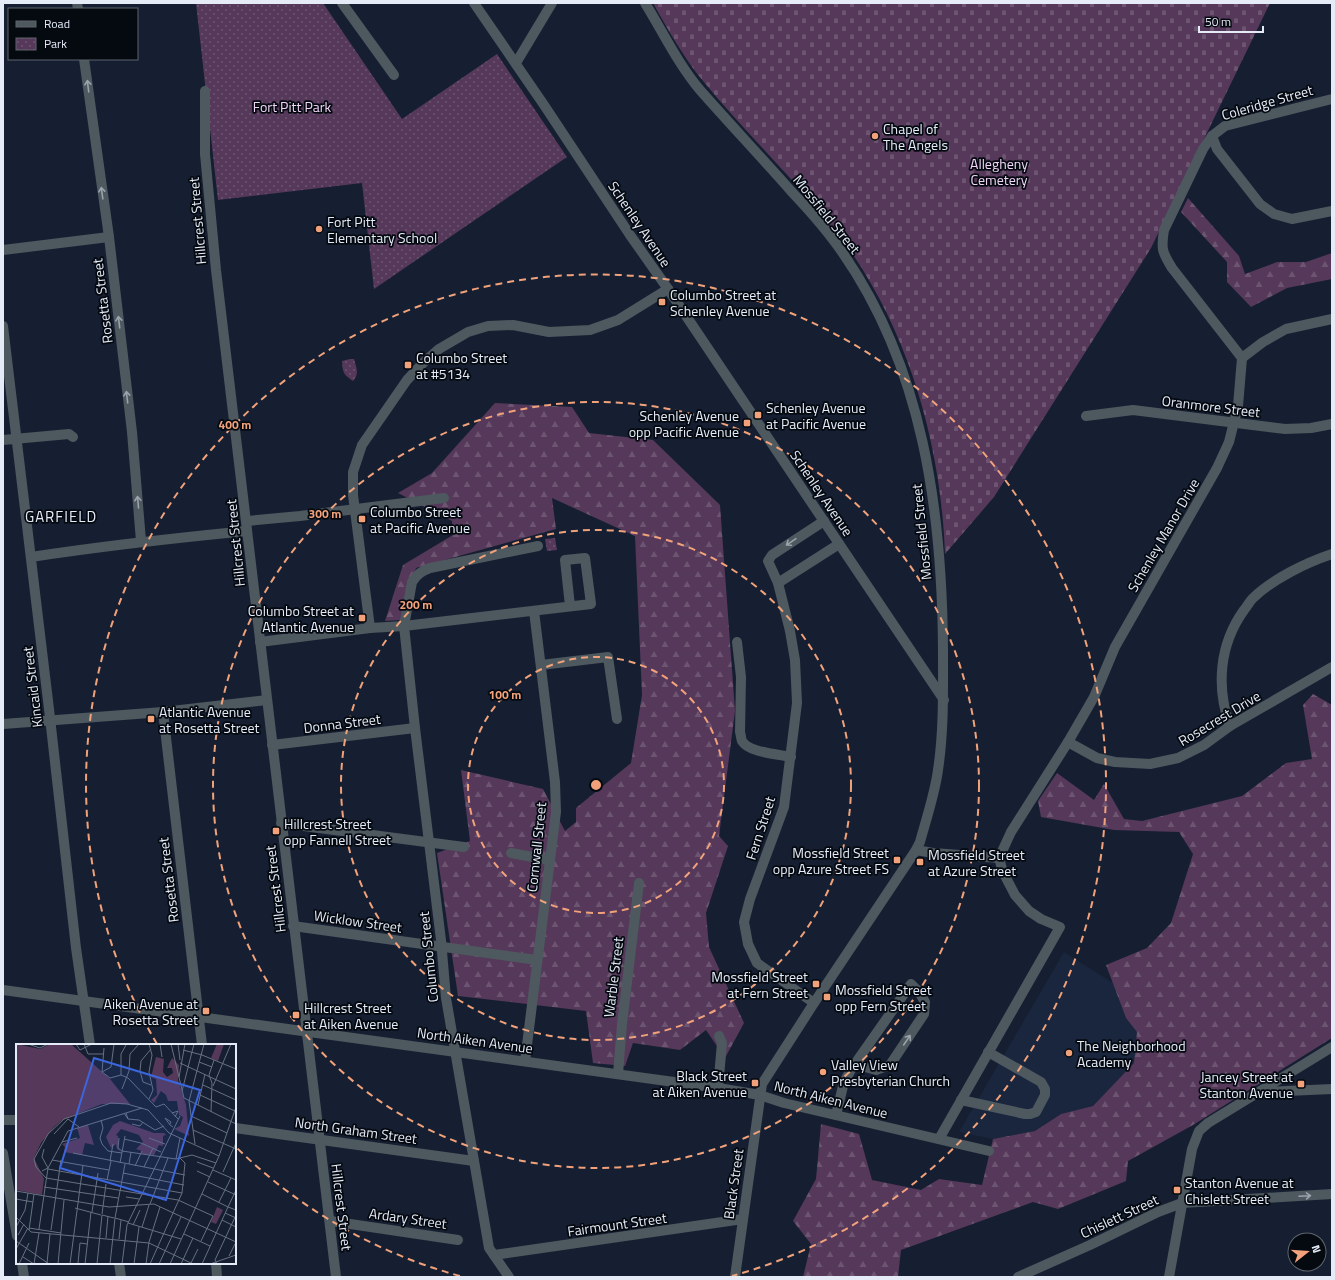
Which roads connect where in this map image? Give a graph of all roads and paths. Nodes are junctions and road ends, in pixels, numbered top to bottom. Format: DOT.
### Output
graph roads {
  1 [pos="342,3"];
  2 [pos="474,3"];
  3 [pos="552,3"];
  4 [pos="645,3"];
  5 [pos="84,60"];
  6 [pos="516,64"];
  7 [pos="394,75"];
  8 [pos="205,91"];
  9 [pos="1332,99"];
  10 [pos="1212,136"];
  11 [pos="1332,211"];
  12 [pos="109,237"];
  13 [pos="3,250"];
  14 [pos="668,289"];
  15 [pos="1332,319"];
  16 [pos="3,326"];
  17 [pos="1242,358"];
  18 [pos="1086,416"];
  19 [pos="1234,423"];
  20 [pos="1332,424"];
  21 [pos="73,437"];
  22 [pos="16,439"];
  23 [pos="3,440"];
  24 [pos="444,498"];
  25 [pos="355,509"];
  26 [pos="824,521"];
  27 [pos="247,526"];
  28 [pos="141,541"];
  29 [pos="839,544"];
  30 [pos="538,546"];
  31 [pos="1332,554"];
  32 [pos="31,557"];
  33 [pos="778,583"];
  34 [pos="570,606"];
  35 [pos="534,611"];
  36 [pos="404,626"];
  37 [pos="370,628"];
  38 [pos="260,642"];
  39 [pos="737,642"];
  40 [pos="541,664"];
  41 [pos="1332,667"];
  42 [pos="267,700"];
  43 [pos="944,700"];
  44 [pos="163,712"];
  45 [pos="617,719"];
  46 [pos="50,720"];
  47 [pos="3,724"];
  48 [pos="1230,726"];
  49 [pos="415,728"];
  50 [pos="1068,742"];
  51 [pos="272,745"];
  52 [pos="791,757"];
  53 [pos="281,823"];
  54 [pos="429,843"];
  55 [pos="464,847"];
  56 [pos="916,850"];
  57 [pos="511,853"];
  58 [pos="999,858"];
  59 [pos="549,860"];
  60 [pos="638,883"];
  61 [pos="293,926"];
  62 [pos="442,946"];
  63 [pos="537,960"];
  64 [pos="3,990"];
  65 [pos="84,1000"];
  66 [pos="814,1003"];
  67 [pos="199,1017"];
  68 [pos="306,1031"];
  69 [pos="719,1036"];
  70 [pos="90,1044"];
  71 [pos="202,1044"];
  72 [pos="1332,1047"];
  73 [pos="455,1052"];
  74 [pos="988,1052"];
  75 [pos="525,1061"];
  76 [pos="856,1062"];
  77 [pos="618,1074"];
  78 [pos="718,1088"];
  79 [pos="1332,1089"];
  80 [pos="1260,1092"];
  81 [pos="760,1096"];
  82 [pos="961,1100"];
  83 [pos="836,1115"];
  84 [pos="3,1120"];
  85 [pos="16,1120"];
  86 [pos="236,1128"];
  87 [pos="319,1139"];
  88 [pos="939,1139"];
  89 [pos="989,1150"];
  90 [pos="3,1153"];
  91 [pos="474,1161"];
  92 [pos="1332,1194"];
  93 [pos="1182,1203"];
  94 [pos="743,1219"];
  95 [pos="330,1221"];
  96 [pos="16,1230"];
  97 [pos="458,1240"];
  98 [pos="494,1255"];
  99 [pos="22,1264"];
  100 [pos="119,1264"];
  101 [pos="216,1264"];
  102 [pos="24,1277"];
  103 [pos="121,1277"];
  104 [pos="217,1277"];
  105 [pos="336,1277"];
  106 [pos="509,1277"];
  107 [pos="735,1277"];
  108 [pos="1018,1277"];
  109 [pos="1169,1277"];
  1 -- 7 [label="street"];
  2 -- 6 [label="street, Schenley Avenue"];
  3 -- 6 [label="street"];
  4 -- 43 [label="street, Mossfield Street"];
  12 -- 5 [label="street, Rosetta Street, one-way"];
  6 -- 14 [label="street, Schenley Avenue"];
  8 -- 27 [label="street, Hillcrest Street"];
  9 -- 10 [label="street, Coleridge Street"];
  10 -- 11 [label="street"];
  10 -- 17 [label="street"];
  12 -- 13 [label="street"];
  28 -- 12 [label="street, Rosetta Street, one-way"];
  14 -- 25 [label="street"];
  14 -- 26 [label="street, Schenley Avenue"];
  15 -- 17 [label="street"];
  16 -- 22 [label="street, Kincaid Street"];
  17 -- 19 [label="street, Schenley Manor Drive"];
  18 -- 19 [label="street, Oranmore Street"];
  19 -- 20 [label="street, Oranmore Street"];
  19 -- 50 [label="street, Schenley Manor Drive"];
  21 -- 22 [label="street"];
  22 -- 23 [label="street"];
  22 -- 32 [label="street, Kincaid Street"];
  24 -- 25 [label="street"];
  25 -- 27 [label="street"];
  25 -- 37 [label="street"];
  26 -- 29 [label="street, Schenley Avenue"];
  26 -- 33 [label="street, Fern Street, one-way"];
  27 -- 28 [label="street"];
  27 -- 38 [label="street, Hillcrest Street"];
  28 -- 32 [label="street"];
  29 -- 33 [label="street"];
  29 -- 43 [label="street, Schenley Avenue"];
  30 -- 36 [label="street, Columbo Street"];
  31 -- 48 [label="street"];
  32 -- 46 [label="street, Kincaid Street"];
  33 -- 52 [label="street, Fern Street"];
  34 -- 34 [label="street"];
  34 -- 35 [label="street"];
  35 -- 36 [label="street"];
  35 -- 40 [label="street, Cornwall Street"];
  36 -- 37 [label="street"];
  36 -- 49 [label="street, Columbo Street"];
  37 -- 38 [label="street"];
  38 -- 42 [label="street, Hillcrest Street"];
  39 -- 52 [label="street"];
  40 -- 45 [label="street"];
  40 -- 59 [label="street, Cornwall Street"];
  41 -- 48 [label="street, Rosecrest Drive"];
  42 -- 44 [label="street"];
  42 -- 51 [label="street, Hillcrest Street"];
  43 -- 56 [label="street, Mossfield Street"];
  44 -- 46 [label="street"];
  44 -- 67 [label="street, Rosetta Street"];
  46 -- 47 [label="street"];
  46 -- 65 [label="street, Kincaid Street"];
  48 -- 50 [label="street, Rosecrest Drive"];
  49 -- 51 [label="street, Donna Street"];
  49 -- 54 [label="street, Columbo Street"];
  50 -- 58 [label="street, Schenley Manor Drive"];
  51 -- 53 [label="street, Hillcrest Street"];
  52 -- 66 [label="street, Fern Street"];
  53 -- 54 [label="street"];
  53 -- 61 [label="street, Hillcrest Street"];
  54 -- 55 [label="street"];
  54 -- 62 [label="street, Columbo Street"];
  56 -- 58 [label="street"];
  56 -- 66 [label="street, Mossfield Street"];
  57 -- 59 [label="street"];
  58 -- 74 [label="street"];
  59 -- 63 [label="street, Cornwall Street"];
  60 -- 77 [label="street, Warble Street"];
  61 -- 62 [label="street, Wicklow Street"];
  61 -- 68 [label="street, Hillcrest Street"];
  62 -- 63 [label="street, Wicklow Street"];
  62 -- 73 [label="street, Columbo Street"];
  63 -- 75 [label="street, Cornwall Street"];
  64 -- 65 [label="street, North Aiken Avenue"];
  65 -- 67 [label="street, North Aiken Avenue"];
  65 -- 70 [label="street, Kincaid Street"];
  66 -- 81 [label="street, Mossfield Street"];
  67 -- 68 [label="street, North Aiken Avenue"];
  67 -- 71 [label="street, Rosetta Street"];
  68 -- 73 [label="street, North Aiken Avenue"];
  68 -- 87 [label="street, Hillcrest Street"];
  69 -- 78 [label="street"];
  72 -- 80 [label="street"];
  73 -- 75 [label="street, North Aiken Avenue"];
  73 -- 91 [label="street, Columbo Street"];
  74 -- 82 [label="street"];
  74 -- 82 [label="street"];
  75 -- 77 [label="street, North Aiken Avenue"];
  76 -- 76 [label="street, one-way"];
  76 -- 83 [label="street"];
  77 -- 78 [label="street, North Aiken Avenue"];
  78 -- 81 [label="street, North Aiken Avenue"];
  79 -- 80 [label="street"];
  80 -- 93 [label="street"];
  81 -- 83 [label="street, North Aiken Avenue"];
  81 -- 94 [label="street, Black Street"];
  82 -- 88 [label="street"];
  83 -- 88 [label="street, North Aiken Avenue"];
  84 -- 85 [label="street"];
  86 -- 87 [label="street, North Graham Street"];
  87 -- 91 [label="street, North Graham Street"];
  87 -- 95 [label="street, Hillcrest Street"];
  88 -- 89 [label="street, North Aiken Avenue"];
  90 -- 96 [label="street"];
  91 -- 98 [label="street, Columbo Street"];
  93 -- 92 [label="street, Chislett Street, one-way"];
  93 -- 108 [label="street, Chislett Street"];
  93 -- 109 [label="street"];
  94 -- 98 [label="street, Fairmount Street"];
  94 -- 107 [label="street, Black Street"];
  95 -- 97 [label="street, Ardary Street"];
  95 -- 105 [label="street, Hillcrest Street"];
  98 -- 106 [label="street, Columbo Street"];
  99 -- 102 [label="street"];
  100 -- 103 [label="street"];
  101 -- 104 [label="street"];
}
